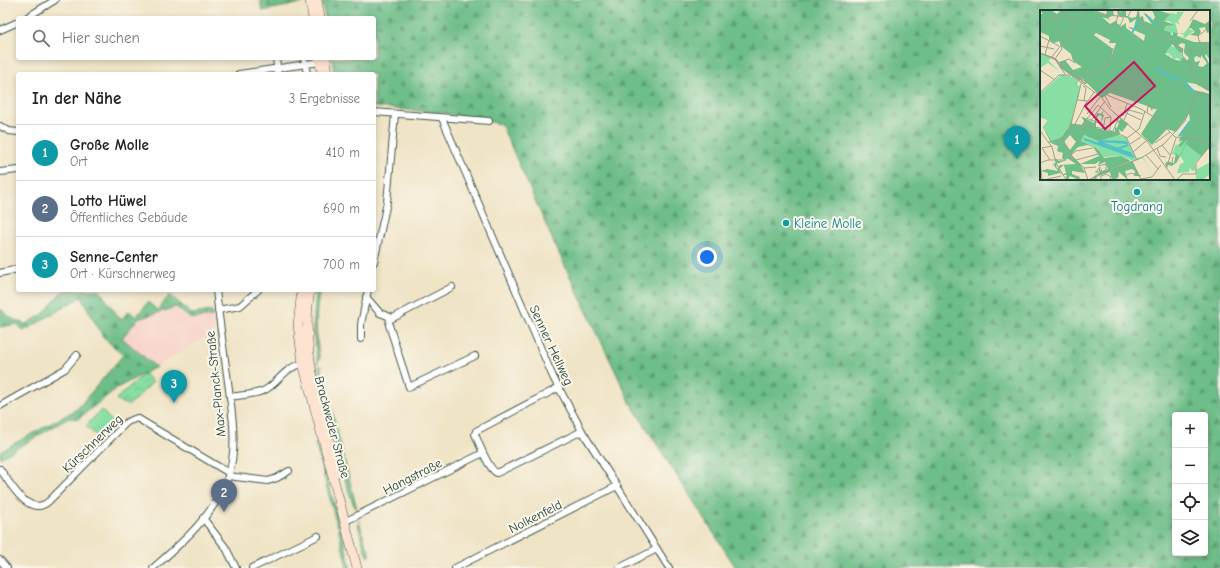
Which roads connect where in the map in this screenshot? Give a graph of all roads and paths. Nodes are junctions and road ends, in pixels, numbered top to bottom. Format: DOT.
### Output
graph roads {
  1 [pos="55,0"];
  2 [pos="310,0"];
  3 [pos="317,0"];
  4 [pos="29,16"];
  5 [pos="313,16"];
  6 [pos="320,16"];
  7 [pos="16,23"];
  8 [pos="0,30"];
  9 [pos="276,60"];
  10 [pos="322,60"];
  11 [pos="322,60"];
  12 [pos="305,61"];
  13 [pos="278,71"];
  14 [pos="265,72"];
  15 [pos="307,72"];
  16 [pos="322,72"];
  17 [pos="327,72"];
  18 [pos="376,112"];
  19 [pos="395,114"];
  20 [pos="442,118"];
  21 [pos="489,121"];
  22 [pos="0,126"];
  23 [pos="16,132"];
  24 [pos="16,170"];
  25 [pos="0,172"];
  26 [pos="376,253"];
  27 [pos="16,269"];
  28 [pos="0,273"];
  29 [pos="452,287"];
  30 [pos="216,292"];
  31 [pos="256,292"];
  32 [pos="302,292"];
  33 [pos="310,292"];
  34 [pos="367,292"];
  35 [pos="366,297"];
  36 [pos="218,310"];
  37 [pos="390,318"];
  38 [pos="361,339"];
  39 [pos="78,355"];
  40 [pos="476,356"];
  41 [pos="306,363"];
  42 [pos="558,388"];
  43 [pos="230,397"];
  44 [pos="0,406"];
  45 [pos="582,431"];
  46 [pos="483,453"];
  47 [pos="0,469"];
  48 [pos="289,471"];
  49 [pos="229,474"];
  50 [pos="617,486"];
  51 [pos="203,518"];
  52 [pos="350,519"];
  53 [pos="318,536"];
  54 [pos="657,549"];
  55 [pos="0,560"];
  56 [pos="463,566"];
  57 [pos="7,568"];
  58 [pos="153,568"];
  59 [pos="236,568"];
  60 [pos="252,568"];
  61 [pos="357,568"];
  62 [pos="362,568"];
  63 [pos="455,568"];
  64 [pos="619,568"];
  65 [pos="669,568"];
  1 -- 4 [label="street"];
  2 -- 5 [label="main road"];
  3 -- 6 [label="main road"];
  7 -- 8 [label="street"];
  9 -- 13 [label="street"];
  10 -- 16 [label="main road"];
  11 -- 17 [label="main road"];
  12 -- 13 [label="street"];
  12 -- 15 [label="street"];
  13 -- 14 [label="street"];
  18 -- 19 [label="street"];
  19 -- 20 [label="street"];
  19 -- 26 [label="street"];
  20 -- 21 [label="street"];
  20 -- 42 [label="street, Senner Hellweg"];
  22 -- 23 [label="street"];
  24 -- 25 [label="street"];
  27 -- 28 [label="street"];
  29 -- 37 [label="street"];
  30 -- 36 [label="street, Max-Planck-Straße"];
  31 -- 36 [label="street"];
  32 -- 41 [label="main road, Brackweder Straße"];
  33 -- 41 [label="main road, Brackweder Straße"];
  34 -- 35 [label="street"];
  35 -- 37 [label="street"];
  35 -- 38 [label="street"];
  36 -- 43 [label="street, Max-Planck-Straße"];
  37 -- 40 [label="street"];
  39 -- 44 [label="street"];
  41 -- 43 [label="street"];
  41 -- 52 [label="main road, Brackweder Straße"];
  41 -- 61 [label="main road, Brackweder Straße"];
  42 -- 45 [label="street, Senner Hellweg"];
  42 -- 46 [label="street"];
  43 -- 49 [label="street, Max-Planck-Straße"];
  45 -- 46 [label="street"];
  45 -- 50 [label="street, Senner Hellweg"];
  46 -- 52 [label="street, Hangstraße"];
  47 -- 49 [label="street, Kürschnerweg"];
  48 -- 49 [label="street"];
  49 -- 51 [label="street, Max-Planck-Straße"];
  50 -- 54 [label="street, Senner Hellweg"];
  50 -- 56 [label="street, Nolkenfeld"];
  51 -- 58 [label="street, Max-Planck-Straße"];
  51 -- 59 [label="street"];
  52 -- 62 [label="main road, Brackweder Straße"];
  53 -- 60 [label="street"];
  54 -- 64 [label="street"];
  54 -- 65 [label="street, Senner Hellweg"];
  55 -- 57 [label="street"];
  56 -- 63 [label="street, Nolkenfeld"];
}
